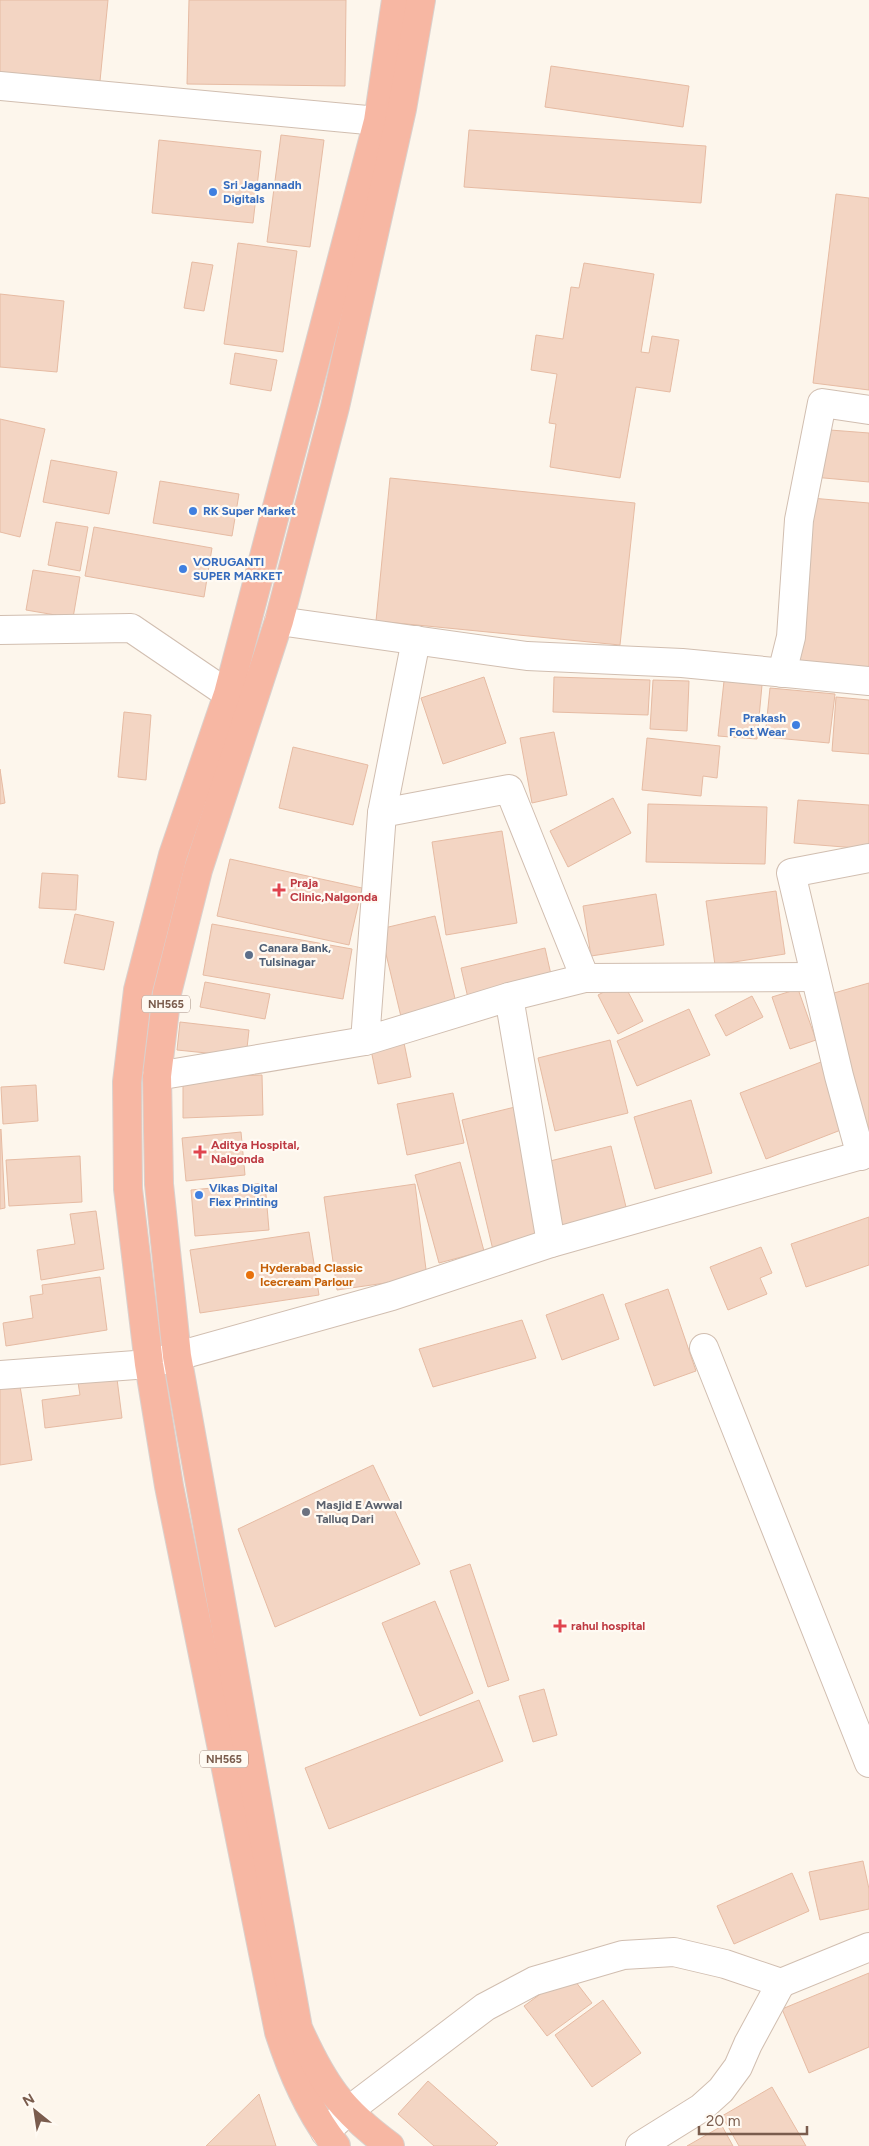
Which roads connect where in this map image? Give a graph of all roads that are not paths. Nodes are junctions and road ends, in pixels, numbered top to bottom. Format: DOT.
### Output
graph roads {
  1 [pos="396,0"];
  2 [pos="422,0"];
  3 [pos="0,86"];
  4 [pos="378,121"];
  5 [pos="869,410"];
  6 [pos="279,621"];
  7 [pos="0,630"];
  8 [pos="416,640"];
  9 [pos="782,673"];
  10 [pos="869,682"];
  11 [pos="228,694"];
  12 [pos="382,814"];
  13 [pos="869,858"];
  14 [pos="585,978"];
  15 [pos="815,978"];
  16 [pos="510,997"];
  17 [pos="365,1041"];
  18 [pos="157,1076"];
  19 [pos="865,1154"];
  20 [pos="550,1242"];
  21 [pos="704,1348"];
  22 [pos="177,1356"];
  23 [pos="149,1364"];
  24 [pos="0,1375"];
  25 [pos="869,1763"];
  26 [pos="869,1947"];
  27 [pos="781,1983"];
  28 [pos="348,2111"];
  29 [pos="330,2139"];
  30 [pos="380,2143"];
  31 [pos="640,2146"];
  1 -- 4 [label="highway, NH565"];
  2 -- 6 [label="highway, NH565"];
  3 -- 4 [label="street"];
  4 -- 11 [label="highway, NH565"];
  5 -- 9 [label="street"];
  6 -- 8 [label="street"];
  6 -- 18 [label="highway, NH565"];
  7 -- 11 [label="street"];
  8 -- 9 [label="street"];
  8 -- 12 [label="street"];
  9 -- 10 [label="street"];
  11 -- 23 [label="highway, NH565"];
  12 -- 14 [label="street"];
  12 -- 17 [label="street"];
  13 -- 15 [label="street"];
  14 -- 15 [label="street"];
  14 -- 16 [label="street"];
  15 -- 19 [label="street"];
  16 -- 17 [label="street"];
  16 -- 20 [label="street"];
  17 -- 18 [label="street"];
  18 -- 22 [label="highway, NH565"];
  19 -- 20 [label="street"];
  20 -- 22 [label="street"];
  21 -- 25 [label="street"];
  22 -- 23 [label="street"];
  22 -- 28 [label="highway, NH565"];
  23 -- 24 [label="street"];
  23 -- 29 [label="highway, NH565"];
  26 -- 27 [label="street"];
  27 -- 28 [label="street"];
  27 -- 31 [label="street"];
  28 -- 29 [label="street"];
  28 -- 30 [label="highway, NH565"];
}
